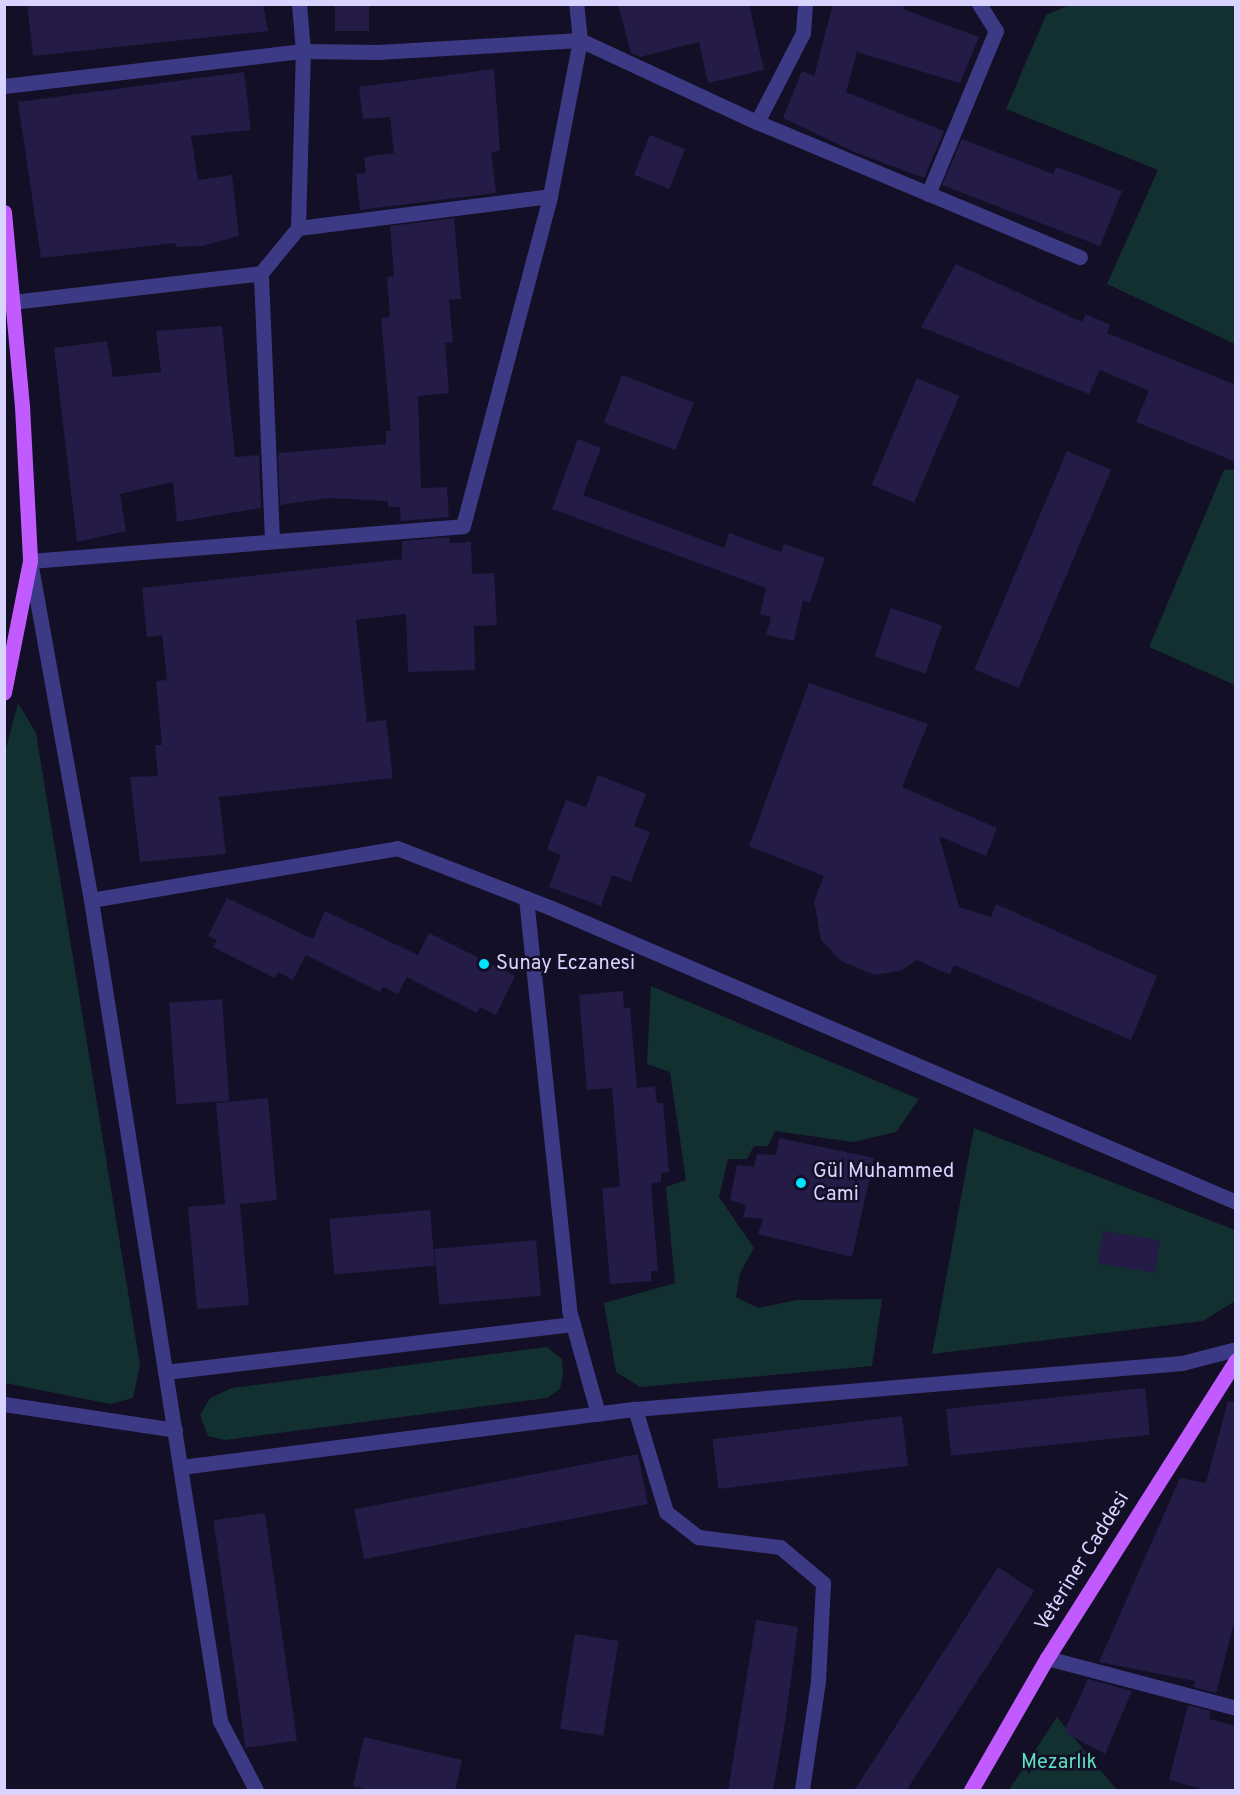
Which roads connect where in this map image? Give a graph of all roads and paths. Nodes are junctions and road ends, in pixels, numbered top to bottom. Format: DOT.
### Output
graph roads {
  1 [pos="298,4"];
  2 [pos="576,4"];
  3 [pos="805,4"];
  4 [pos="979,4"];
  5 [pos="580,40"];
  6 [pos="303,51"];
  7 [pos="4,86"];
  8 [pos="757,122"];
  9 [pos="928,194"];
  10 [pos="550,196"];
  11 [pos="4,212"];
  12 [pos="298,228"];
  13 [pos="1080,257"];
  14 [pos="261,273"];
  15 [pos="12,302"];
  16 [pos="273,538"];
  17 [pos="30,561"];
  18 [pos="4,692"];
  19 [pos="525,898"];
  20 [pos="91,900"];
  21 [pos="1236,1202"];
  22 [pos="573,1324"];
  23 [pos="1236,1349"];
  24 [pos="1236,1360"];
  25 [pos="165,1372"];
  26 [pos="1230,1379"];
  27 [pos="4,1404"];
  28 [pos="635,1409"];
  29 [pos="598,1414"];
  30 [pos="175,1430"];
  31 [pos="181,1467"];
  32 [pos="1047,1658"];
  33 [pos="1236,1708"];
  34 [pos="256,1791"];
  35 [pos="802,1791"];
  36 [pos="971,1791"];
  1 -- 6 [label="street"];
  2 -- 5 [label="street"];
  3 -- 8 [label="street"];
  4 -- 9 [label="street"];
  5 -- 6 [label="street"];
  5 -- 8 [label="street"];
  5 -- 10 [label="street"];
  6 -- 7 [label="street"];
  6 -- 12 [label="street"];
  8 -- 9 [label="street"];
  9 -- 13 [label="street"];
  10 -- 12 [label="street"];
  10 -- 16 [label="street"];
  11 -- 15 [label="main road"];
  12 -- 14 [label="street"];
  14 -- 15 [label="street"];
  14 -- 16 [label="street"];
  15 -- 17 [label="main road"];
  16 -- 17 [label="street"];
  17 -- 18 [label="main road"];
  17 -- 20 [label="street"];
  19 -- 20 [label="street"];
  19 -- 21 [label="street"];
  19 -- 22 [label="street"];
  20 -- 25 [label="street"];
  22 -- 25 [label="street"];
  22 -- 29 [label="street"];
  23 -- 28 [label="street"];
  24 -- 26 [label="main road, Veteriner Caddesi"];
  25 -- 30 [label="street"];
  26 -- 32 [label="main road, Veteriner Caddesi"];
  27 -- 30 [label="street"];
  28 -- 29 [label="street"];
  28 -- 35 [label="street"];
  29 -- 31 [label="street"];
  30 -- 31 [label="street"];
  31 -- 34 [label="street"];
  32 -- 33 [label="street"];
  32 -- 36 [label="main road, Veteriner Caddesi"];
}
